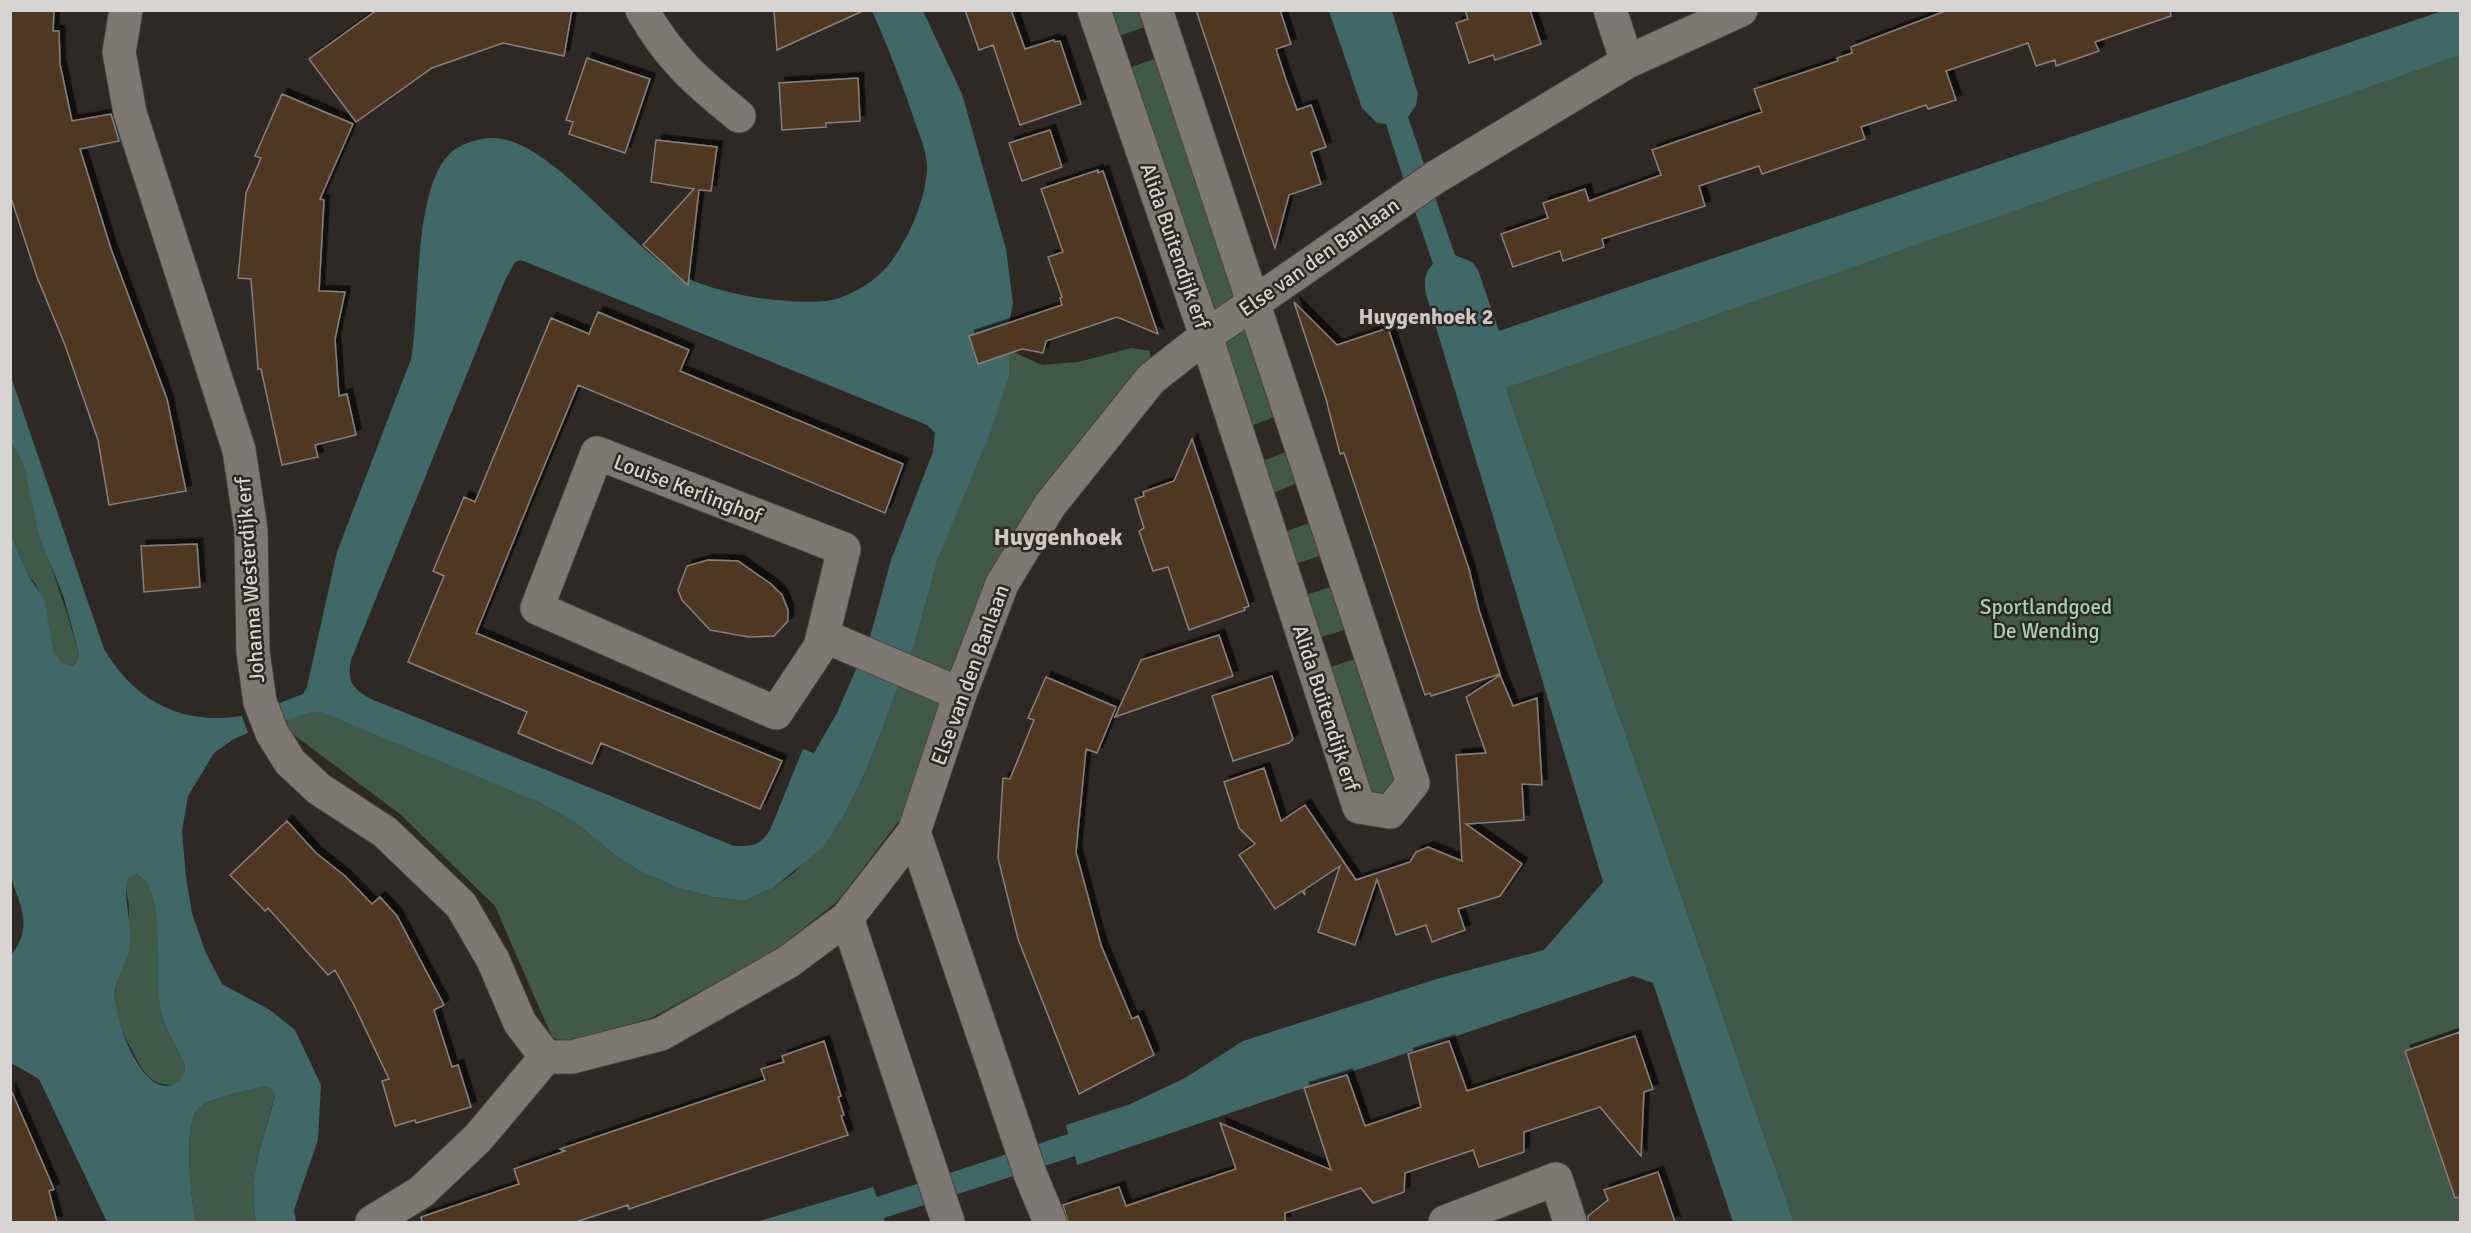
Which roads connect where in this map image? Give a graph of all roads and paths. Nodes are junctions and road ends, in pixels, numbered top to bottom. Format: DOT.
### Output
graph roads {
  1 [pos="126,10"];
  2 [pos="642,10"];
  3 [pos="1094,10"];
  4 [pos="1156,10"];
  5 [pos="1610,10"];
  6 [pos="1741,10"];
  7 [pos="1627,62"];
  8 [pos="739,116"];
  9 [pos="1253,304"];
  10 [pos="1206,336"];
  11 [pos="824,636"];
  12 [pos="960,694"];
  13 [pos="914,832"];
  14 [pos="847,918"];
  15 [pos="546,1057"];
  16 [pos="945,1214"];
  17 [pos="372,1222"];
  18 [pos="1050,1222"];
  19 [pos="1451,1222"];
  20 [pos="1570,1222"];
  1 -- 15 [label="street, Johanna Westerdijk erf"];
  2 -- 8 [label="street"];
  3 -- 10 [label="street, Alida Buitendijk erf"];
  4 -- 9 [label="street, Alida Buitendijk erf"];
  5 -- 7 [label="street"];
  6 -- 7 [label="street, Else van den Banlaan"];
  7 -- 9 [label="street, Else van den Banlaan"];
  9 -- 10 [label="street, Else van den Banlaan"];
  9 -- 10 [label="street, Alida Buitendijk erf"];
  10 -- 12 [label="street, Else van den Banlaan"];
  11 -- 11 [label="street, Louise Kerlinghof"];
  11 -- 12 [label="street"];
  12 -- 13 [label="street, Else van den Banlaan"];
  13 -- 14 [label="street"];
  13 -- 18 [label="street"];
  14 -- 15 [label="street"];
  14 -- 16 [label="street"];
  15 -- 17 [label="street"];
  19 -- 20 [label="street"];
}
